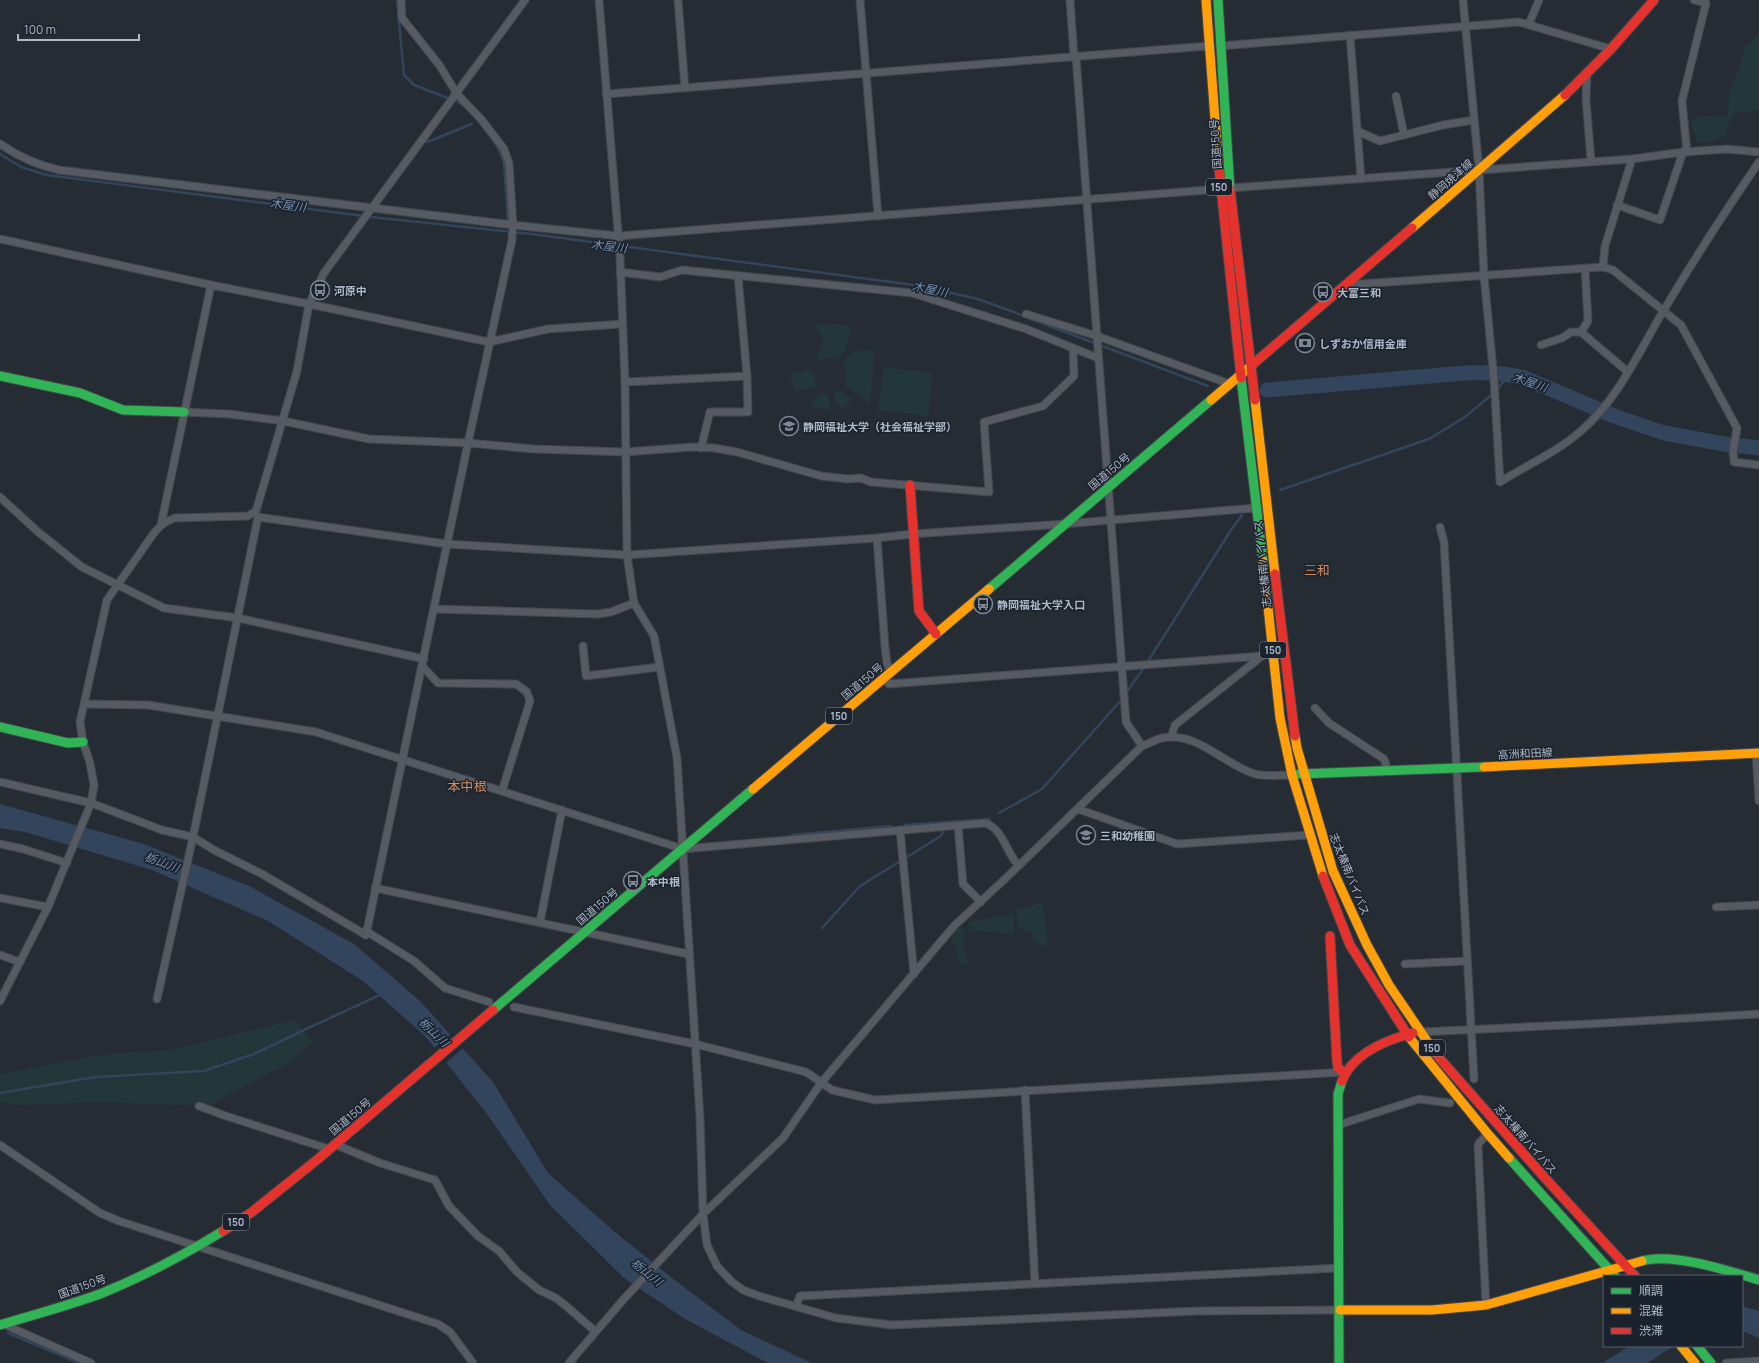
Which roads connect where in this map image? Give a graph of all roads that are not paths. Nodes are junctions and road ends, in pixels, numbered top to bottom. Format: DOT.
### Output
graph roads {
  1 [pos="401,0"];
  2 [pos="526,0"];
  3 [pos="600,0"];
  4 [pos="678,0"];
  5 [pos="860,0"];
  6 [pos="1070,0"];
  7 [pos="1206,0"];
  8 [pos="1218,0"];
  9 [pos="1463,0"];
  10 [pos="1539,0"];
  11 [pos="1654,0"];
  12 [pos="1694,0"];
  13 [pos="1529,24"];
  14 [pos="1464,26"];
  15 [pos="1350,35"];
  16 [pos="1208,46"];
  17 [pos="1220,46"];
  18 [pos="1612,49"];
  19 [pos="1075,57"];
  20 [pos="865,72"];
  21 [pos="1587,73"];
  22 [pos="685,88"];
  23 [pos="457,94"];
  24 [pos="606,94"];
  25 [pos="1396,96"];
  26 [pos="1474,120"];
  27 [pos="1357,131"];
  28 [pos="1404,135"];
  29 [pos="0,144"];
  30 [pos="1685,152"];
  31 [pos="1759,152"];
  32 [pos="1632,159"];
  33 [pos="1590,161"];
  34 [pos="1759,162"];
  35 [pos="1479,170"];
  36 [pos="1361,179"];
  37 [pos="1230,188"];
  38 [pos="1220,190"];
  39 [pos="1087,200"];
  40 [pos="1617,204"];
  41 [pos="374,208"];
  42 [pos="878,216"];
  43 [pos="513,225"];
  44 [pos="618,236"];
  45 [pos="0,239"];
  46 [pos="1603,267"];
  47 [pos="1584,269"];
  48 [pos="620,272"];
  49 [pos="738,276"];
  50 [pos="1484,276"];
  51 [pos="210,285"];
  52 [pos="1346,285"];
  53 [pos="309,304"];
  54 [pos="1664,310"];
  55 [pos="1026,314"];
  56 [pos="622,324"];
  57 [pos="1581,332"];
  58 [pos="1097,336"];
  59 [pos="489,342"];
  60 [pos="1541,345"];
  61 [pos="1073,348"];
  62 [pos="1098,358"];
  63 [pos="1252,365"];
  64 [pos="1628,372"];
  65 [pos="1240,374"];
  66 [pos="0,376"];
  67 [pos="747,376"];
  68 [pos="625,382"];
  69 [pos="1230,384"];
  70 [pos="184,412"];
  71 [pos="283,421"];
  72 [pos="468,443"];
  73 [pos="701,448"];
  74 [pos="624,452"];
  75 [pos="1759,465"];
  76 [pos="910,485"];
  77 [pos="1108,487"];
  78 [pos="0,497"];
  79 [pos="1255,508"];
  80 [pos="255,515"];
  81 [pos="1112,519"];
  82 [pos="1064,524"];
  83 [pos="161,525"];
  84 [pos="1440,527"];
  85 [pos="912,534"];
  86 [pos="877,538"];
  87 [pos="447,544"];
  88 [pos="627,556"];
  89 [pos="116,585"];
  90 [pos="634,603"];
  91 [pos="434,610"];
  92 [pos="238,618"];
  93 [pos="936,634"];
  94 [pos="583,646"];
  95 [pos="1274,655"];
  96 [pos="1262,656"];
  97 [pos="423,662"];
  98 [pos="659,667"];
  99 [pos="1123,667"];
  100 [pos="890,672"];
  101 [pos="883,678"];
  102 [pos="85,704"];
  103 [pos="1315,708"];
  104 [pos="218,716"];
  105 [pos="0,727"];
  106 [pos="1171,737"];
  107 [pos="82,742"];
  108 [pos="1142,746"];
  109 [pos="1757,753"];
  110 [pos="401,758"];
  111 [pos="1456,768"];
  112 [pos="1388,771"];
  113 [pos="1304,774"];
  114 [pos="1292,775"];
  115 [pos="0,782"];
  116 [pos="502,791"];
  117 [pos="1759,801"];
  118 [pos="90,805"];
  119 [pos="1078,808"];
  120 [pos="562,810"];
  121 [pos="958,825"];
  122 [pos="900,830"];
  123 [pos="1309,835"];
  124 [pos="192,841"];
  125 [pos="0,844"];
  126 [pos="683,848"];
  127 [pos="68,861"];
  128 [pos="1018,866"];
  129 [pos="375,888"];
  130 [pos="0,898"];
  131 [pos="980,902"];
  132 [pos="1759,905"];
  133 [pos="48,907"];
  134 [pos="1716,907"];
  135 [pos="540,922"];
  136 [pos="366,930"];
  137 [pos="586,931"];
  138 [pos="1330,936"];
  139 [pos="688,954"];
  140 [pos="0,955"];
  141 [pos="1467,961"];
  142 [pos="20,962"];
  143 [pos="1404,964"];
  144 [pos="914,974"];
  145 [pos="157,998"];
  146 [pos="0,1001"];
  147 [pos="489,1002"];
  148 [pos="514,1007"];
  149 [pos="1759,1014"];
  150 [pos="1471,1029"];
  151 [pos="1421,1032"];
  152 [pos="1407,1034"];
  153 [pos="695,1044"];
  154 [pos="1344,1072"];
  155 [pos="1474,1079"];
  156 [pos="821,1083"];
  157 [pos="1024,1090"];
  158 [pos="1450,1103"];
  159 [pos="199,1106"];
  160 [pos="1338,1125"];
  161 [pos="1488,1134"];
  162 [pos="0,1144"];
  163 [pos="332,1147"];
  164 [pos="703,1214"];
  165 [pos="198,1246"];
  166 [pos="1626,1265"];
  167 [pos="1339,1268"];
  168 [pos="1612,1273"];
  169 [pos="1603,1275"];
  170 [pos="1634,1275"];
  171 [pos="1741,1275"];
  172 [pos="1743,1276"];
  173 [pos="1759,1280"];
  174 [pos="1035,1284"];
  175 [pos="1486,1305"];
  176 [pos="796,1306"];
  177 [pos="1340,1310"];
  178 [pos="2,1324"];
  179 [pos="595,1331"];
  180 [pos="1698,1347"];
  181 [pos="1683,1349"];
  182 [pos="1759,1361"];
  183 [pos="91,1363"];
  184 [pos="473,1363"];
  185 [pos="569,1363"];
  186 [pos="1339,1363"];
  187 [pos="1695,1363"];
  188 [pos="1711,1363"];
  189 [pos="1728,1363"];
  1 -- 23 [label="street"];
  2 -- 23 [label="street"];
  3 -- 24 [label="street"];
  4 -- 22 [label="street"];
  5 -- 20 [label="street"];
  6 -- 19 [label="street"];
  7 -- 16 [label="main road, 国道150号 / 150"];
  8 -- 17 [label="main road, 国道150号 / 150"];
  9 -- 14 [label="street"];
  10 -- 13 [label="street"];
  11 -- 18 [label="main road, 静岡焼津線"];
  12 -- 30 [label="street"];
  13 -- 14 [label="street"];
  13 -- 18 [label="street"];
  14 -- 15 [label="street"];
  14 -- 26 [label="street"];
  15 -- 17 [label="street"];
  15 -- 27 [label="street"];
  16 -- 19 [label="street"];
  16 -- 38 [label="main road, 国道150号 / 150"];
  17 -- 37 [label="main road, 国道150号 / 150"];
  18 -- 21 [label="main road, 静岡焼津線"];
  19 -- 20 [label="street"];
  19 -- 39 [label="street"];
  20 -- 22 [label="street"];
  20 -- 42 [label="street"];
  21 -- 33 [label="street"];
  21 -- 35 [label="main road, 静岡焼津線"];
  22 -- 24 [label="street"];
  23 -- 41 [label="street"];
  23 -- 43 [label="street"];
  24 -- 44 [label="street"];
  25 -- 28 [label="street"];
  26 -- 28 [label="street"];
  26 -- 35 [label="street"];
  27 -- 28 [label="street"];
  27 -- 36 [label="street"];
  29 -- 41 [label="street"];
  30 -- 31 [label="street"];
  30 -- 32 [label="street"];
  30 -- 40 [label="street"];
  32 -- 33 [label="street"];
  32 -- 40 [label="street"];
  33 -- 35 [label="street"];
  34 -- 54 [label="street"];
  35 -- 36 [label="street"];
  35 -- 50 [label="street"];
  35 -- 52 [label="main road, 静岡焼津線"];
  36 -- 37 [label="street"];
  37 -- 63 [label="main road, 国道150号 / 150"];
  38 -- 39 [label="street"];
  38 -- 65 [label="main road, 国道150号 / 150"];
  39 -- 42 [label="street"];
  39 -- 58 [label="street"];
  40 -- 46 [label="street"];
  41 -- 43 [label="street"];
  41 -- 53 [label="street"];
  42 -- 44 [label="street"];
  43 -- 44 [label="street"];
  43 -- 59 [label="street"];
  44 -- 48 [label="street"];
  45 -- 51 [label="street"];
  46 -- 47 [label="street"];
  46 -- 54 [label="street"];
  47 -- 50 [label="street"];
  47 -- 57 [label="street"];
  48 -- 49 [label="street"];
  48 -- 56 [label="street"];
  49 -- 61 [label="street"];
  49 -- 67 [label="street"];
  50 -- 52 [label="street"];
  50 -- 64 [label="street"];
  51 -- 53 [label="street"];
  51 -- 70 [label="street"];
  52 -- 63 [label="main road, 静岡焼津線"];
  53 -- 59 [label="street"];
  53 -- 71 [label="street"];
  54 -- 64 [label="street"];
  54 -- 75 [label="street"];
  55 -- 58 [label="street"];
  56 -- 59 [label="street"];
  56 -- 68 [label="street"];
  57 -- 60 [label="street"];
  57 -- 64 [label="street"];
  58 -- 62 [label="street"];
  58 -- 69 [label="street"];
  59 -- 72 [label="street"];
  61 -- 62 [label="street"];
  61 -- 76 [label="street"];
  62 -- 77 [label="street"];
  63 -- 65 [label="main road, 国道150号 / 150"];
  63 -- 113 [label="main road, 志太榛南バイパス / 150"];
  65 -- 69 [label="main road, 国道150号 / 150"];
  65 -- 79 [label="main road, 志太榛南バイパス / 150"];
  66 -- 70 [label="main road"];
  67 -- 68 [label="street"];
  67 -- 73 [label="street"];
  68 -- 74 [label="street"];
  69 -- 77 [label="main road, 国道150号 / 150"];
  70 -- 71 [label="street"];
  70 -- 83 [label="street"];
  71 -- 72 [label="street"];
  71 -- 80 [label="street"];
  72 -- 74 [label="street"];
  72 -- 87 [label="street"];
  73 -- 74 [label="street"];
  73 -- 76 [label="street"];
  74 -- 88 [label="street"];
  76 -- 85 [label="main road"];
  77 -- 81 [label="street"];
  77 -- 82 [label="main road, 国道150号 / 150"];
  78 -- 89 [label="street"];
  79 -- 81 [label="street"];
  79 -- 95 [label="main road, 志太榛南バイパス / 150"];
  80 -- 83 [label="street"];
  80 -- 87 [label="street"];
  80 -- 92 [label="street"];
  81 -- 82 [label="street"];
  81 -- 99 [label="street"];
  82 -- 85 [label="street"];
  82 -- 93 [label="main road, 国道150号 / 150"];
  83 -- 89 [label="street"];
  84 -- 111 [label="street"];
  85 -- 86 [label="street"];
  85 -- 93 [label="main road"];
  86 -- 88 [label="street"];
  86 -- 100 [label="street"];
  87 -- 88 [label="street"];
  87 -- 91 [label="street"];
  88 -- 90 [label="street"];
  89 -- 92 [label="street"];
  89 -- 102 [label="street"];
  90 -- 91 [label="street"];
  90 -- 98 [label="street"];
  91 -- 97 [label="street"];
  92 -- 97 [label="street"];
  92 -- 104 [label="street"];
  93 -- 100 [label="main road, 国道150号 / 150"];
  94 -- 98 [label="street"];
  95 -- 96 [label="street"];
  95 -- 114 [label="main road, 志太榛南バイパス / 150"];
  96 -- 99 [label="street"];
  96 -- 106 [label="street"];
  97 -- 110 [label="street"];
  97 -- 116 [label="street"];
  98 -- 126 [label="street"];
  99 -- 101 [label="street"];
  99 -- 108 [label="street"];
  100 -- 101 [label="main road, 国道150号 / 150"];
  101 -- 126 [label="main road, 国道150号 / 150"];
  102 -- 104 [label="street"];
  102 -- 107 [label="street"];
  103 -- 112 [label="street"];
  104 -- 110 [label="street"];
  104 -- 124 [label="street"];
  105 -- 107 [label="main road"];
  106 -- 108 [label="street"];
  106 -- 114 [label="street"];
  107 -- 118 [label="street"];
  108 -- 119 [label="street"];
  109 -- 111 [label="main road, 高洲和田線"];
  109 -- 117 [label="street"];
  110 -- 116 [label="street"];
  110 -- 129 [label="street"];
  111 -- 112 [label="main road, 高洲和田線"];
  111 -- 141 [label="street"];
  112 -- 113 [label="main road, 高洲和田線"];
  113 -- 114 [label="main road, 高洲和田線"];
  113 -- 151 [label="main road, 志太榛南バイパス / 150"];
  114 -- 123 [label="main road, 志太榛南バイパス / 150"];
  115 -- 118 [label="street"];
  116 -- 120 [label="street"];
  118 -- 124 [label="street"];
  118 -- 127 [label="street"];
  119 -- 123 [label="street"];
  119 -- 128 [label="street"];
  120 -- 126 [label="street"];
  120 -- 135 [label="street"];
  121 -- 122 [label="street"];
  121 -- 128 [label="street"];
  121 -- 131 [label="street"];
  122 -- 126 [label="street"];
  122 -- 144 [label="street"];
  123 -- 152 [label="main road, 志太榛南バイパス / 150"];
  124 -- 136 [label="street"];
  124 -- 145 [label="street"];
  125 -- 127 [label="street"];
  126 -- 137 [label="main road, 国道150号 / 150"];
  126 -- 139 [label="street"];
  127 -- 133 [label="street"];
  128 -- 131 [label="street"];
  129 -- 135 [label="street"];
  129 -- 136 [label="street"];
  130 -- 133 [label="street"];
  131 -- 144 [label="street"];
  132 -- 134 [label="street"];
  133 -- 142 [label="street"];
  135 -- 137 [label="street"];
  136 -- 147 [label="street"];
  137 -- 139 [label="street"];
  137 -- 163 [label="main road, 国道150号 / 150"];
  138 -- 154 [label="main road"];
  139 -- 153 [label="street"];
  140 -- 142 [label="street"];
  141 -- 143 [label="street"];
  141 -- 150 [label="street"];
  142 -- 146 [label="street"];
  144 -- 156 [label="street"];
  148 -- 153 [label="street"];
  149 -- 150 [label="street"];
  150 -- 151 [label="street"];
  150 -- 155 [label="street"];
  151 -- 152 [label="main road"];
  151 -- 166 [label="main road, 志太榛南バイパス / 150"];
  152 -- 154 [label="main road"];
  152 -- 161 [label="main road, 志太榛南バイパス / 150"];
  153 -- 156 [label="street"];
  153 -- 164 [label="street"];
  154 -- 157 [label="street"];
  154 -- 160 [label="main road"];
  156 -- 157 [label="street"];
  156 -- 164 [label="street"];
  157 -- 174 [label="street"];
  158 -- 160 [label="street"];
  159 -- 163 [label="street"];
  160 -- 167 [label="main road"];
  161 -- 168 [label="main road, 志太榛南バイパス / 150"];
  161 -- 175 [label="street"];
  162 -- 165 [label="street"];
  163 -- 165 [label="main road, 国道150号 / 150"];
  163 -- 179 [label="street"];
  164 -- 176 [label="street"];
  164 -- 179 [label="street"];
  165 -- 178 [label="main road, 国道150号 / 150"];
  165 -- 184 [label="street"];
  166 -- 168 [label="main road"];
  166 -- 170 [label="main road, 志太榛南バイパス / 150"];
  166 -- 171 [label="main road"];
  167 -- 174 [label="street"];
  167 -- 177 [label="main road"];
  169 -- 175 [label="main road"];
  172 -- 173 [label="main road"];
  174 -- 176 [label="street"];
  175 -- 177 [label="main road"];
  176 -- 177 [label="street"];
  177 -- 186 [label="main road"];
  178 -- 183 [label="street"];
  179 -- 185 [label="street"];
  180 -- 188 [label="main road"];
  181 -- 187 [label="main road"];
  182 -- 189 [label="street"];
}
